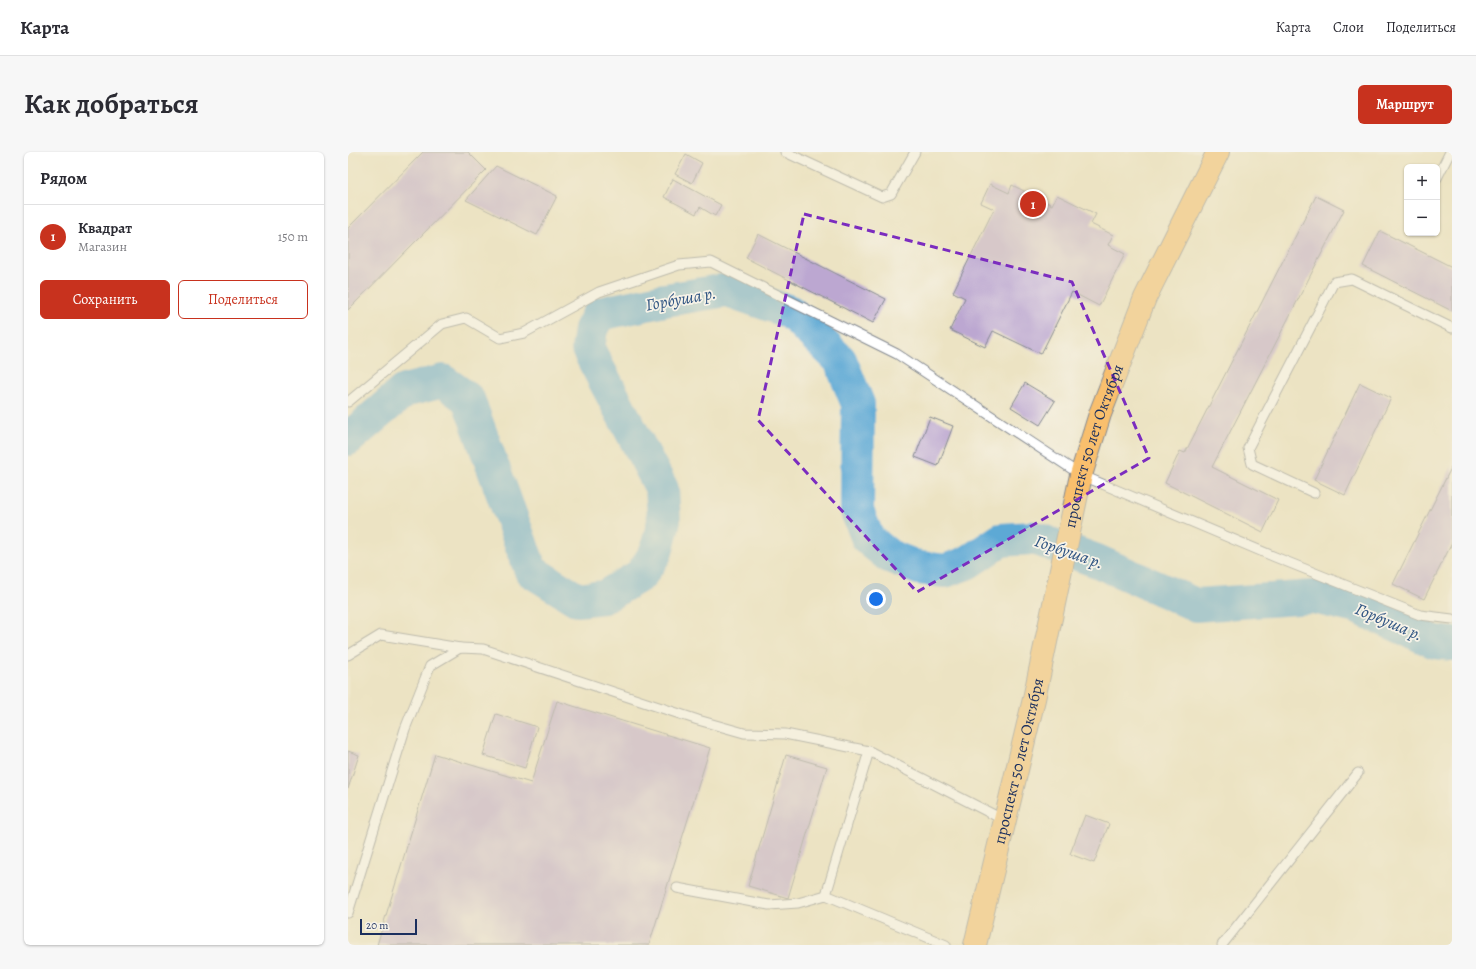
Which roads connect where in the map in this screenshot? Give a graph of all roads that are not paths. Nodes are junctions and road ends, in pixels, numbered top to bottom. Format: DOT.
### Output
graph roads {
  1 [pos="785,152"];
  2 [pos="915,152"];
  3 [pos="1218,152"];
  4 [pos="1450,152"];
  5 [pos="1440,172"];
  6 [pos="1452,328"];
  7 [pos="348,402"];
  8 [pos="1081,474"];
  9 [pos="1314,493"];
  10 [pos="1452,619"];
  11 [pos="460,648"];
  12 [pos="348,655"];
  13 [pos="869,751"];
  14 [pos="1358,773"];
  15 [pos="1004,820"];
  16 [pos="677,888"];
  17 [pos="826,894"];
  18 [pos="348,912"];
  19 [pos="946,945"];
  20 [pos="975,945"];
  21 [pos="1222,945"];
  1 -- 2 [label="lane"];
  3 -- 8 [label="main road, проспект 50 лет Октября"];
  4 -- 5 [label="lane"];
  6 -- 9 [label="lane"];
  7 -- 8 [label="lane"];
  8 -- 10 [label="lane"];
  8 -- 15 [label="main road, проспект 50 лет Октября"];
  11 -- 12 [label="lane"];
  11 -- 13 [label="lane"];
  11 -- 18 [label="lane"];
  13 -- 15 [label="lane"];
  13 -- 17 [label="lane"];
  14 -- 21 [label="lane"];
  15 -- 20 [label="main road, проспект 50 лет Октября"];
  16 -- 17 [label="lane"];
  17 -- 19 [label="lane"];
}
